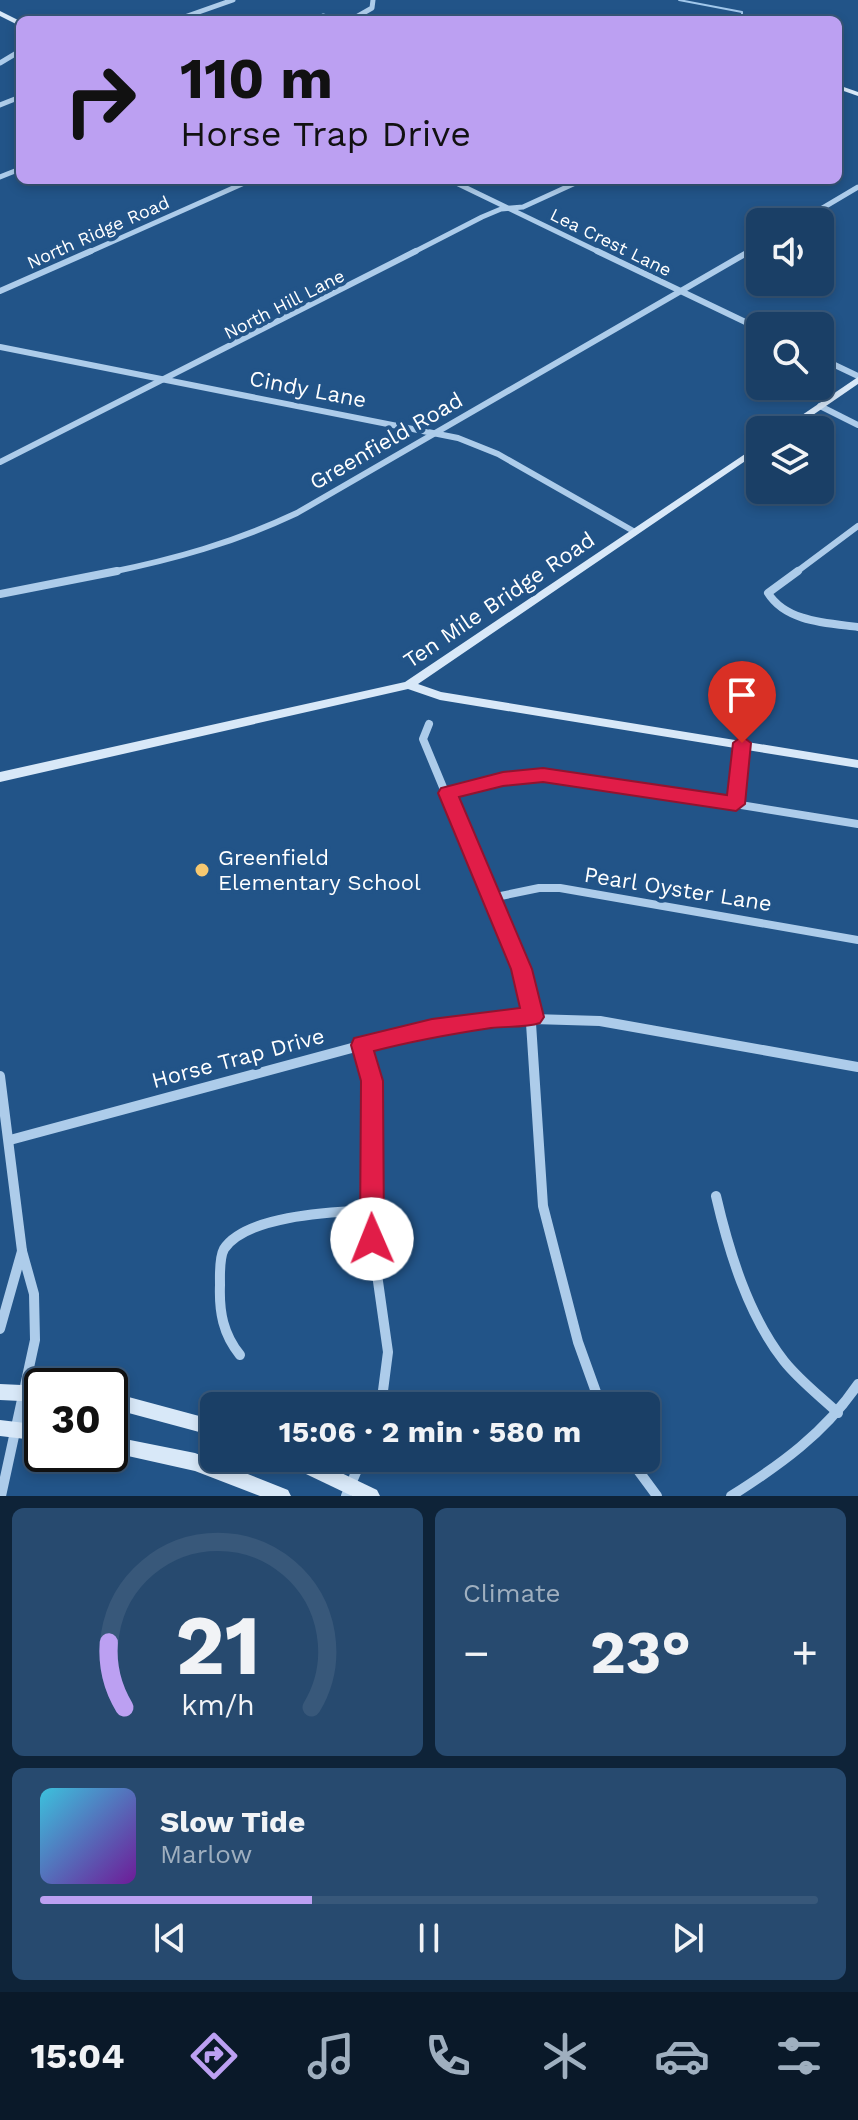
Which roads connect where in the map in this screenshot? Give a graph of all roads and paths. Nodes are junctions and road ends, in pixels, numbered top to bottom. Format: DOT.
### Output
graph roads {
  1 [pos="233,0"];
  2 [pos="373,0"];
  3 [pos="187,16"];
  4 [pos="358,16"];
  5 [pos="242,184"];
  6 [pos="458,184"];
  7 [pos="573,184"];
  8 [pos="858,187"];
  9 [pos="823,208"];
  10 [pos="509,209"];
  11 [pos="746,253"];
  12 [pos="0,291"];
  13 [pos="681,292"];
  14 [pos="746,322"];
  15 [pos="0,347"];
  16 [pos="834,365"];
  17 [pos="858,378"];
  18 [pos="166,379"];
  19 [pos="820,406"];
  20 [pos="805,416"];
  21 [pos="858,425"];
  22 [pos="435,433"];
  23 [pos="746,457"];
  24 [pos="0,462"];
  25 [pos="858,526"];
  26 [pos="635,532"];
  27 [pos="0,594"];
  28 [pos="858,627"];
  29 [pos="408,685"];
  30 [pos="429,724"];
  31 [pos="742,743"];
  32 [pos="858,764"];
  33 [pos="0,777"];
  34 [pos="447,793"];
  35 [pos="736,804"];
  36 [pos="858,824"];
  37 [pos="491,898"];
  38 [pos="858,940"];
  39 [pos="533,1017"];
  40 [pos="362,1045"];
  41 [pos="858,1067"];
  42 [pos="0,1076"];
  43 [pos="10,1140"];
  44 [pos="716,1196"];
  45 [pos="371,1210"];
  46 [pos="22,1251"];
  47 [pos="0,1329"];
  48 [pos="240,1355"];
  49 [pos="858,1384"];
  50 [pos="0,1392"];
  51 [pos="383,1392"];
  52 [pos="596,1392"];
  53 [pos="21,1393"];
  54 [pos="24,1393"];
  55 [pos="128,1405"];
  56 [pos="838,1413"];
  57 [pos="200,1424"];
  58 [pos="7,1428"];
  59 [pos="128,1448"];
  60 [pos="316,1472"];
  61 [pos="639,1472"];
  62 [pos="349,1490"];
  63 [pos="1,1496"];
  64 [pos="282,1496"];
  65 [pos="371,1496"];
  66 [pos="657,1496"];
  67 [pos="731,1496"];
  1 -- 3 [label="street"];
  2 -- 4 [label="street"];
  5 -- 12 [label="street, North Ridge Road"];
  6 -- 10 [label="street, Lea Crest Lane"];
  7 -- 10 [label="street, North Hill Lane"];
  8 -- 9 [label="street"];
  10 -- 13 [label="street, Lea Crest Lane"];
  10 -- 18 [label="street, North Hill Lane"];
  11 -- 13 [label="street, Greenfield Road"];
  13 -- 14 [label="street, Lea Crest Lane"];
  13 -- 22 [label="street, Greenfield Road"];
  15 -- 18 [label="street, Cindy Lane"];
  16 -- 17 [label="street"];
  17 -- 19 [label="street"];
  18 -- 22 [label="street, Cindy Lane"];
  18 -- 24 [label="street, North Hill Lane"];
  19 -- 20 [label="street"];
  19 -- 21 [label="street"];
  22 -- 26 [label="street, Cindy Lane"];
  22 -- 27 [label="street, Greenfield Road"];
  23 -- 26 [label="street, Ten Mile Bridge Road"];
  25 -- 28 [label="street"];
  26 -- 29 [label="street, Ten Mile Bridge Road"];
  29 -- 31 [label="street"];
  29 -- 33 [label="street, Ten Mile Bridge Road"];
  30 -- 34 [label="street"];
  31 -- 32 [label="street"];
  31 -- 35 [label="street"];
  34 -- 35 [label="street"];
  34 -- 37 [label="street"];
  35 -- 36 [label="street"];
  37 -- 38 [label="street, Pearl Oyster Lane"];
  37 -- 39 [label="street"];
  39 -- 40 [label="street, Horse Trap Drive"];
  39 -- 41 [label="street, Horse Trap Drive"];
  39 -- 52 [label="street"];
  40 -- 43 [label="street, Horse Trap Drive"];
  40 -- 45 [label="street"];
  42 -- 43 [label="street"];
  43 -- 46 [label="street"];
  44 -- 56 [label="street"];
  45 -- 48 [label="street"];
  45 -- 51 [label="street"];
  46 -- 47 [label="street"];
  46 -- 53 [label="street"];
  49 -- 56 [label="street"];
  50 -- 53 [label="street"];
  53 -- 54 [label="street"];
  53 -- 58 [label="street"];
  55 -- 57 [label="street"];
  56 -- 67 [label="street"];
  58 -- 63 [label="street"];
  59 -- 64 [label="street"];
  60 -- 62 [label="street"];
  61 -- 66 [label="street"];
  62 -- 65 [label="street"];
}
